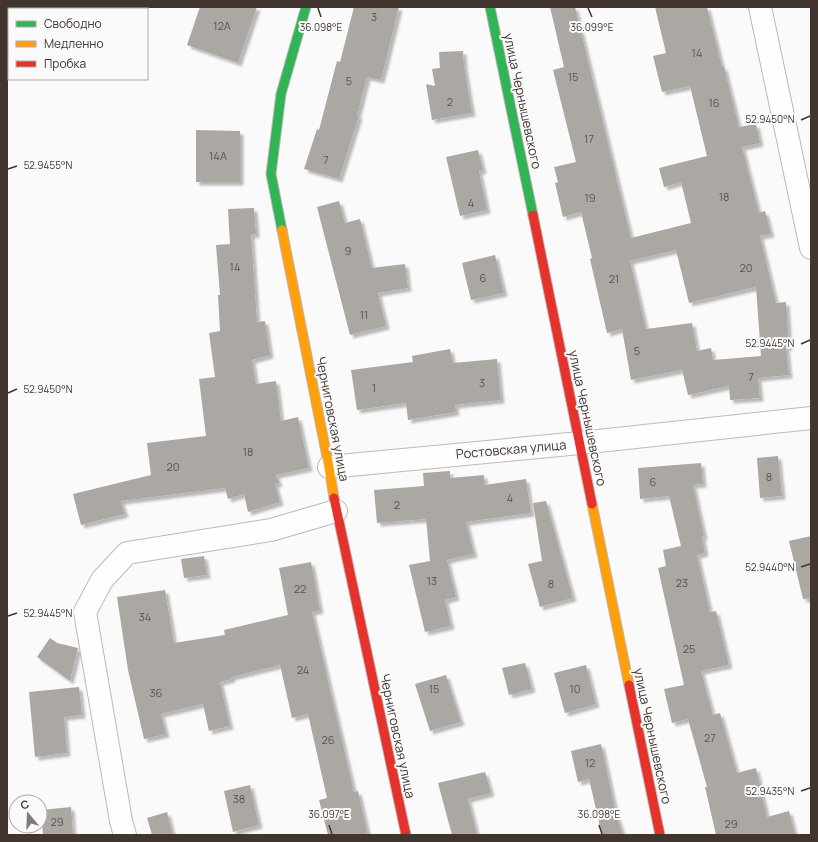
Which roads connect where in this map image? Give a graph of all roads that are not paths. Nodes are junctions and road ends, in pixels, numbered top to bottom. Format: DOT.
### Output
graph roads {
  1 [pos="306,7"];
  2 [pos="490,7"];
  3 [pos="760,7"];
  4 [pos="811,248"];
  5 [pos="811,418"];
  6 [pos="580,443"];
  7 [pos="330,467"];
  8 [pos="336,511"];
  9 [pos="125,835"];
  10 [pos="406,835"];
  11 [pos="660,835"];
  1 -- 7 [label="street, Черниговская улица"];
  2 -- 6 [label="street, улица Чернышевского"];
  3 -- 4 [label="street"];
  5 -- 6 [label="street, Ростовская улица"];
  6 -- 7 [label="street, Ростовская улица"];
  6 -- 11 [label="street, улица Чернышевского"];
  7 -- 8 [label="street, Черниговская улица"];
  8 -- 9 [label="street"];
  8 -- 10 [label="street, Черниговская улица"];
}
